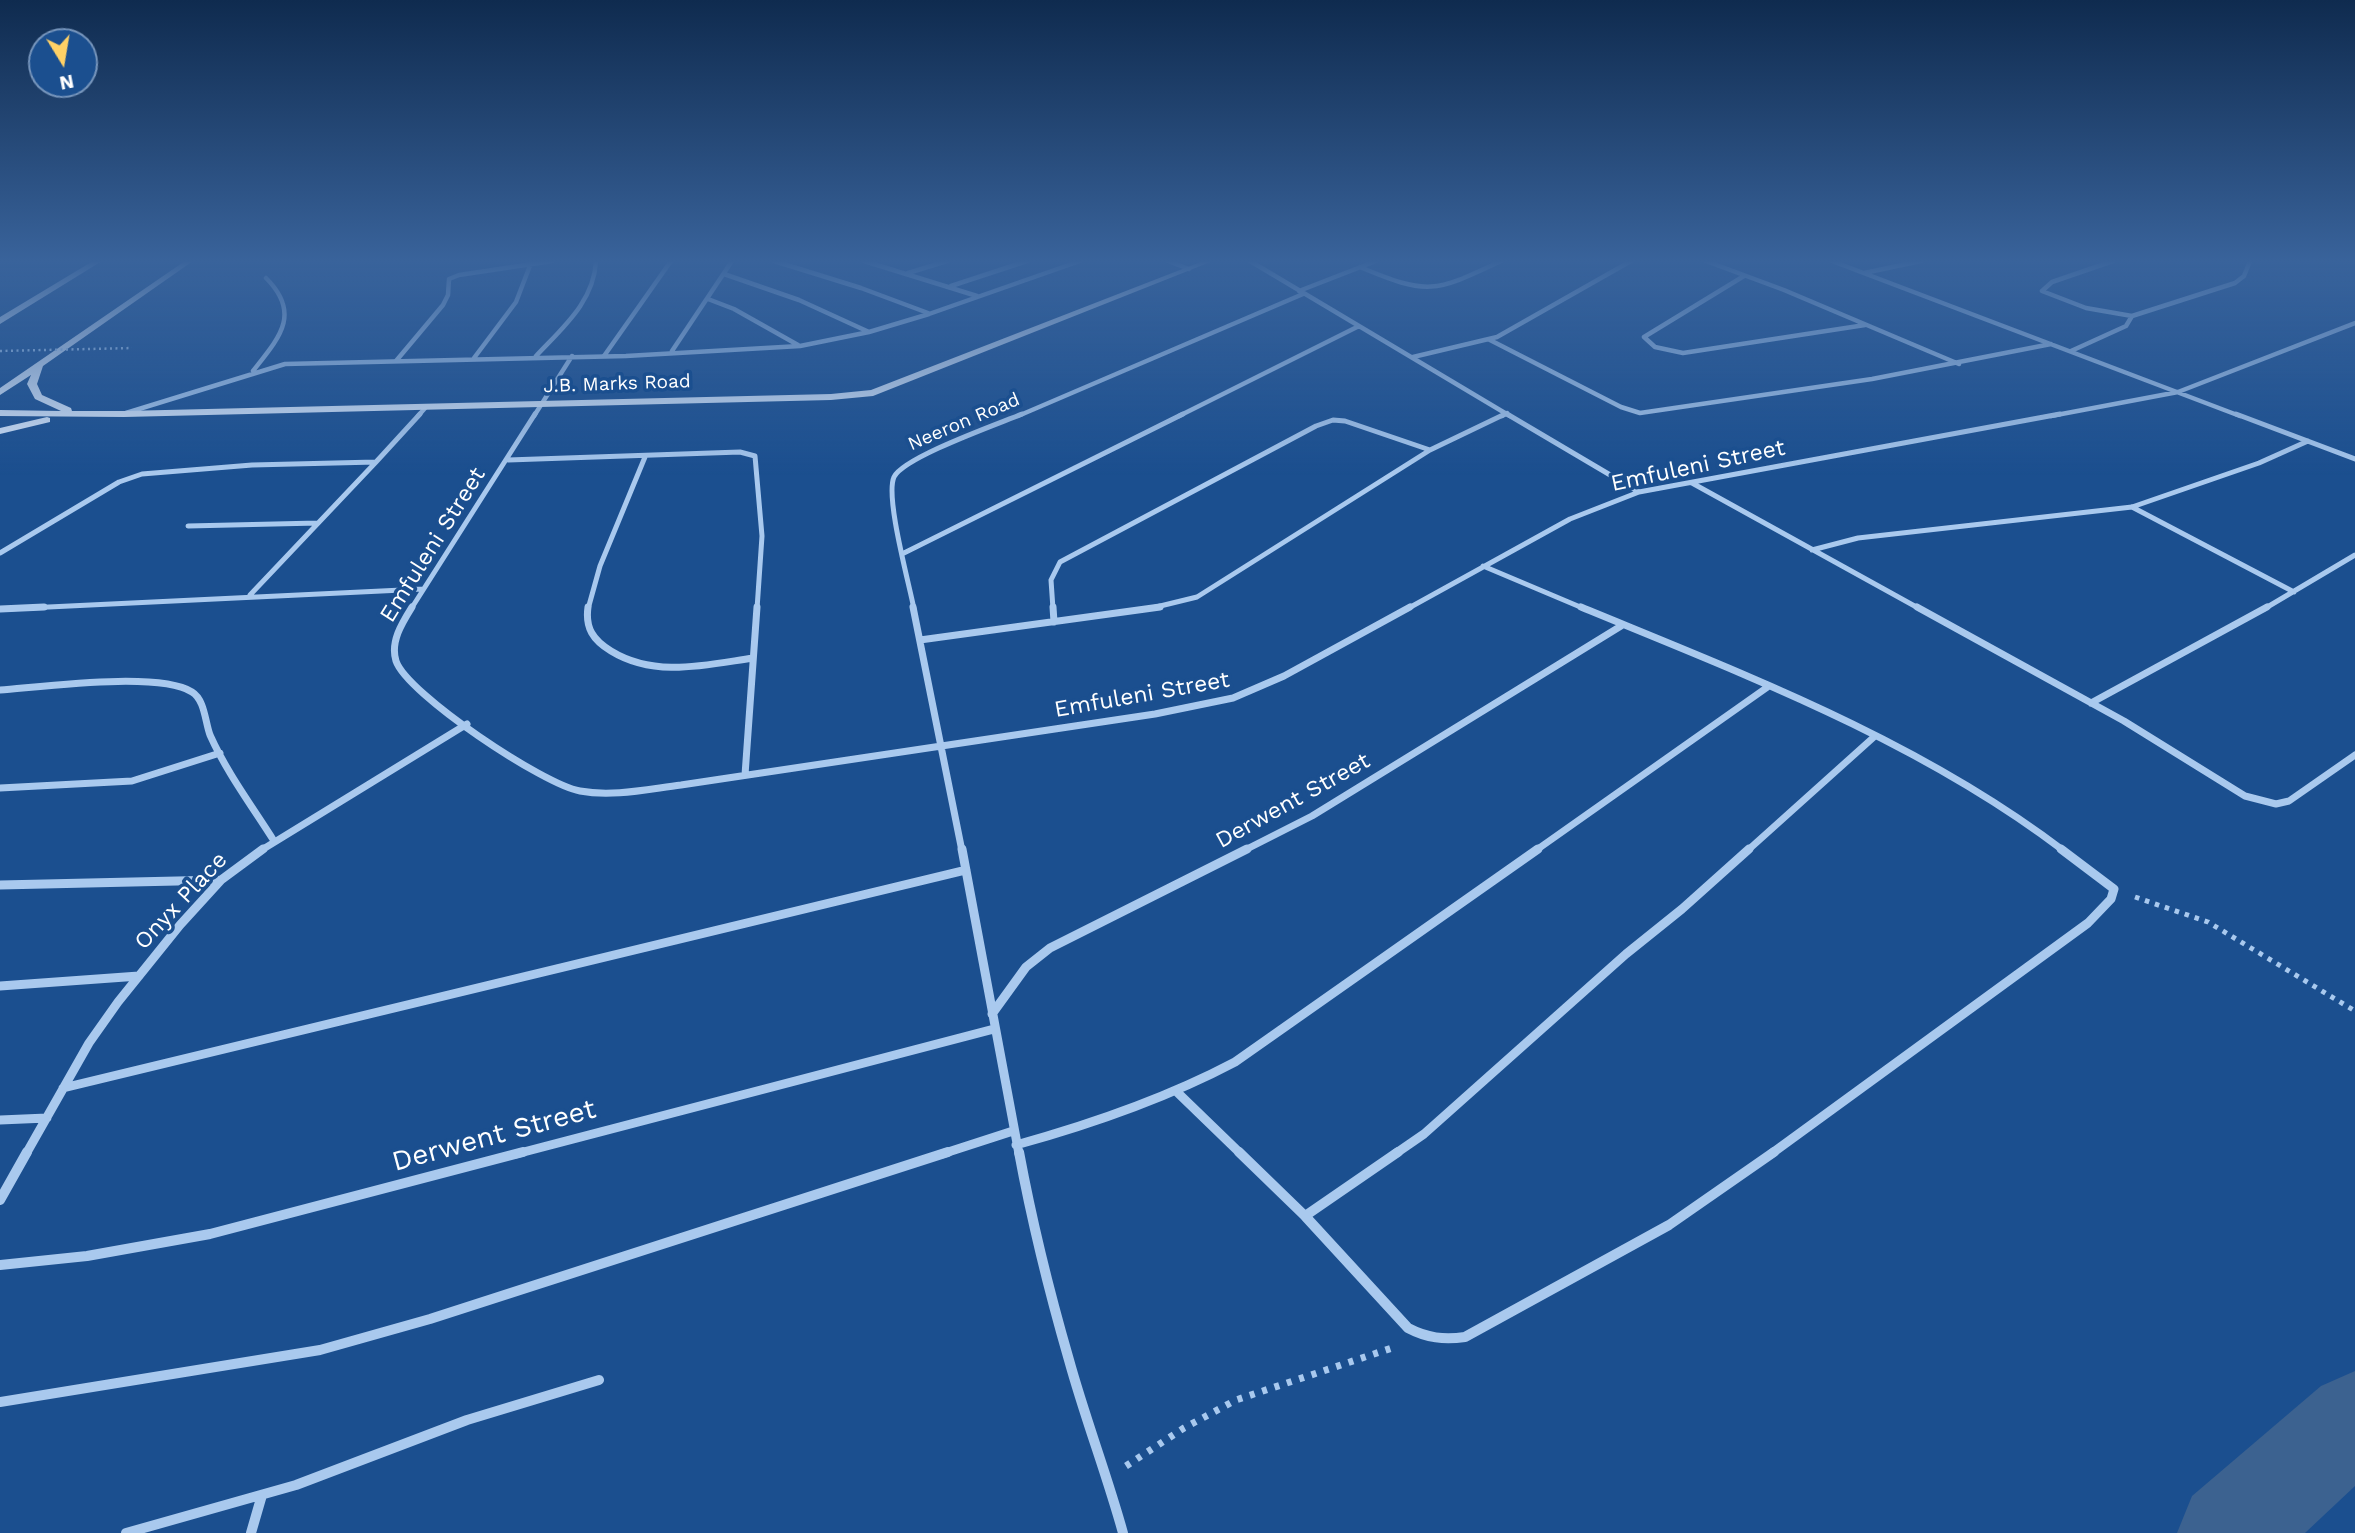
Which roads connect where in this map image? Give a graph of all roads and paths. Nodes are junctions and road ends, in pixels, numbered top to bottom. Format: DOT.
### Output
graph roads {
  1 [pos="86,333"];
  2 [pos="280,333"];
  3 [pos="420,333"];
  4 [pos="494,333"];
  5 [pos="557,333"];
  6 [pos="621,333"];
  7 [pos="685,333"];
  8 [pos="776,333"];
  9 [pos="866,333"];
  10 [pos="1027,333"];
  11 [pos="1211,333"];
  12 [pos="1346,333"];
  13 [pos="1370,333"];
  14 [pos="1503,333"];
  15 [pos="1649,333"];
  16 [pos="1816,333"];
  17 [pos="1883,333"];
  18 [pos="2021,333"];
  19 [pos="2112,333"];
  20 [pos="2330,333"];
  21 [pos="1490,340"];
  22 [pos="2051,344"];
  23 [pos="800,346"];
  24 [pos="132,348"];
  25 [pos="0,351"];
  26 [pos="2071,351"];
  27 [pos="672,352"];
  28 [pos="536,356"];
  29 [pos="572,356"];
  30 [pos="604,356"];
  31 [pos="474,358"];
  32 [pos="1412,358"];
  33 [pos="396,361"];
  34 [pos="1959,364"];
  35 [pos="39,365"];
  36 [pos="252,372"];
  37 [pos="2178,391"];
  38 [pos="0,392"];
  39 [pos="542,404"];
  40 [pos="426,407"];
  41 [pos="0,413"];
  42 [pos="1507,413"];
  43 [pos="79,414"];
  44 [pos="124,414"];
  45 [pos="0,430"];
  46 [pos="2308,441"];
  47 [pos="1430,450"];
  48 [pos="645,457"];
  49 [pos="2355,458"];
  50 [pos="508,460"];
  51 [pos="376,462"];
  52 [pos="1691,482"];
  53 [pos="1639,492"];
  54 [pos="2132,506"];
  55 [pos="318,523"];
  56 [pos="188,526"];
  57 [pos="1812,550"];
  58 [pos="0,553"];
  59 [pos="904,553"];
  60 [pos="2355,555"];
  61 [pos="1483,566"];
  62 [pos="423,589"];
  63 [pos="2294,592"];
  64 [pos="250,595"];
  65 [pos="0,609"];
  66 [pos="1054,622"];
  67 [pos="1621,626"];
  68 [pos="920,640"];
  69 [pos="753,659"];
  70 [pos="1769,686"];
  71 [pos="0,690"];
  72 [pos="2091,703"];
  73 [pos="467,724"];
  74 [pos="1875,736"];
  75 [pos="940,745"];
  76 [pos="220,753"];
  77 [pos="2355,755"];
  78 [pos="745,775"];
  79 [pos="0,788"];
  80 [pos="274,841"];
  81 [pos="966,870"];
  82 [pos="221,880"];
  83 [pos="0,885"];
  84 [pos="2114,889"];
  85 [pos="139,976"];
  86 [pos="0,986"];
  87 [pos="2355,1011"];
  88 [pos="992,1014"];
  89 [pos="994,1029"];
  90 [pos="62,1088"];
  91 [pos="1178,1093"];
  92 [pos="47,1118"];
  93 [pos="0,1120"];
  94 [pos="1013,1131"];
  95 [pos="1016,1145"];
  96 [pos="0,1200"];
  97 [pos="1305,1216"];
  98 [pos="0,1265"];
  99 [pos="1426,1337"];
  100 [pos="599,1380"];
  101 [pos="0,1402"];
  102 [pos="1108,1478"];
  103 [pos="262,1495"];
  104 [pos="126,1533"];
  105 [pos="251,1533"];
  106 [pos="1123,1533"];
  1 -- 35 [label="street"];
  2 -- 36 [label="street"];
  3 -- 33 [label="street"];
  4 -- 31 [label="street"];
  5 -- 28 [label="street"];
  6 -- 30 [label="street"];
  7 -- 27 [label="street"];
  8 -- 23 [label="street"];
  9 -- 23 [label="street"];
  10 -- 39 [label="street, J.B. Marks Road"];
  11 -- 59 [label="street, Neeron Road"];
  12 -- 59 [label="street"];
  13 -- 32 [label="street"];
  14 -- 21 [label="street"];
  15 -- 16 [label="street"];
  17 -- 34 [label="street"];
  18 -- 22 [label="street"];
  19 -- 26 [label="street"];
  20 -- 37 [label="street, Emfuleni Street"];
  21 -- 32 [label="street"];
  21 -- 34 [label="street"];
  22 -- 26 [label="street"];
  22 -- 34 [label="street"];
  23 -- 27 [label="street"];
  24 -- 25 [label="path, bridge"];
  26 -- 37 [label="street"];
  27 -- 30 [label="street"];
  28 -- 29 [label="street"];
  28 -- 31 [label="street"];
  29 -- 30 [label="street"];
  29 -- 39 [label="street, Emfuleni Street"];
  31 -- 33 [label="street"];
  32 -- 42 [label="street"];
  33 -- 36 [label="street"];
  35 -- 38 [label="street"];
  35 -- 43 [label="street"];
  36 -- 44 [label="street"];
  37 -- 46 [label="street"];
  37 -- 52 [label="street, Emfuleni Street"];
  39 -- 40 [label="street, J.B. Marks Road"];
  39 -- 50 [label="street, Emfuleni Street"];
  40 -- 44 [label="street, J.B. Marks Road"];
  40 -- 51 [label="street"];
  41 -- 43 [label="street, J.B. Marks Road"];
  42 -- 47 [label="street"];
  42 -- 53 [label="street"];
  43 -- 44 [label="street, J.B. Marks Road"];
  43 -- 45 [label="street"];
  46 -- 49 [label="street"];
  46 -- 54 [label="street"];
  47 -- 66 [label="street"];
  47 -- 66 [label="street"];
  48 -- 50 [label="street"];
  48 -- 69 [label="street"];
  48 -- 69 [label="street"];
  50 -- 62 [label="street, Emfuleni Street"];
  51 -- 55 [label="street"];
  51 -- 58 [label="street"];
  52 -- 53 [label="street, Emfuleni Street"];
  52 -- 57 [label="street"];
  53 -- 61 [label="street, Emfuleni Street"];
  54 -- 57 [label="street"];
  54 -- 63 [label="street"];
  55 -- 56 [label="street"];
  55 -- 64 [label="street"];
  57 -- 72 [label="street"];
  59 -- 68 [label="street, Neeron Road"];
  60 -- 63 [label="street"];
  61 -- 67 [label="street"];
  61 -- 75 [label="street, Emfuleni Street"];
  62 -- 64 [label="street"];
  62 -- 73 [label="street, Emfuleni Street"];
  63 -- 72 [label="street"];
  64 -- 65 [label="street"];
  66 -- 68 [label="street"];
  67 -- 70 [label="street"];
  67 -- 88 [label="street, Derwent Street"];
  68 -- 75 [label="street, Neeron Road"];
  69 -- 78 [label="street"];
  70 -- 74 [label="street"];
  70 -- 91 [label="street"];
  71 -- 76 [label="street"];
  72 -- 77 [label="street"];
  73 -- 78 [label="street, Emfuleni Street"];
  73 -- 80 [label="street, Onyx Place"];
  74 -- 84 [label="street"];
  74 -- 97 [label="street"];
  75 -- 78 [label="street, Emfuleni Street"];
  75 -- 81 [label="street, Neeron Road"];
  76 -- 79 [label="street"];
  76 -- 80 [label="street"];
  80 -- 82 [label="street, Onyx Place"];
  81 -- 88 [label="street, Neeron Road"];
  81 -- 90 [label="street"];
  82 -- 83 [label="street"];
  82 -- 85 [label="street, Onyx Place"];
  84 -- 87 [label="path"];
  84 -- 99 [label="street"];
  85 -- 86 [label="street"];
  85 -- 90 [label="street, Onyx Place"];
  88 -- 89 [label="street, Neeron Road"];
  89 -- 94 [label="street, Neeron Road"];
  89 -- 98 [label="street, Derwent Street"];
  90 -- 92 [label="street, Onyx Place"];
  91 -- 95 [label="street"];
  91 -- 97 [label="street"];
  92 -- 93 [label="street"];
  92 -- 96 [label="street, Onyx Place"];
  94 -- 95 [label="street, Neeron Road"];
  94 -- 101 [label="street"];
  95 -- 102 [label="street, Neeron Road"];
  97 -- 99 [label="street"];
  99 -- 102 [label="path"];
  100 -- 103 [label="street"];
  102 -- 106 [label="street, Neeron Road"];
  103 -- 104 [label="street"];
  103 -- 105 [label="street"];
}
